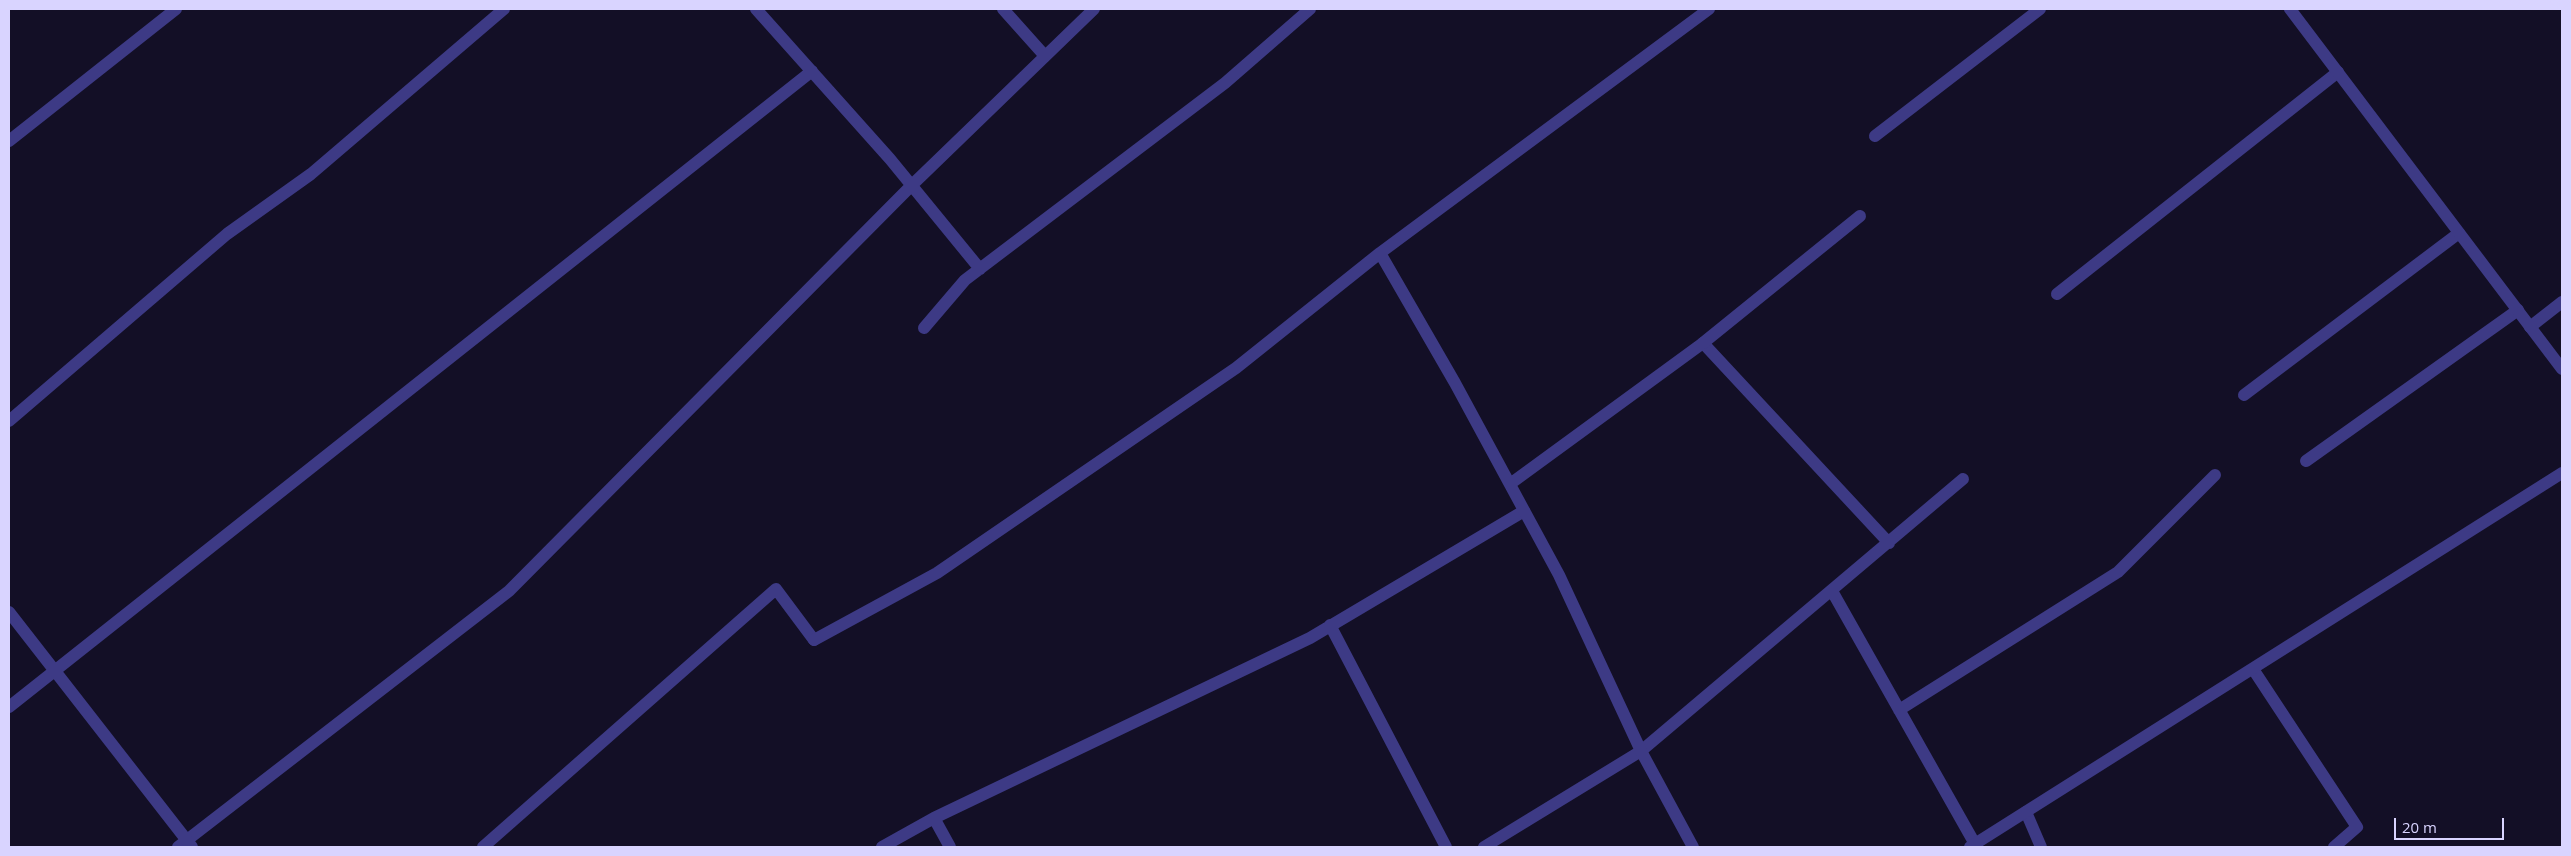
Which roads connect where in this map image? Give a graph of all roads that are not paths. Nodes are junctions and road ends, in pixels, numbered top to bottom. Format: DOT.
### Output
graph roads {
  1 [pos="176,9"];
  2 [pos="504,9"];
  3 [pos="756,9"];
  4 [pos="1003,9"];
  5 [pos="1094,9"];
  6 [pos="1310,9"];
  7 [pos="2040,9"];
  8 [pos="2290,9"];
  9 [pos="1705,10"];
  10 [pos="1045,56"];
  11 [pos="812,71"];
  12 [pos="2338,72"];
  13 [pos="1876,136"];
  14 [pos="9,141"];
  15 [pos="912,185"];
  16 [pos="1860,216"];
  17 [pos="2459,233"];
  18 [pos="1380,253"];
  19 [pos="980,269"];
  20 [pos="2057,294"];
  21 [pos="2562,302"];
  22 [pos="2518,310"];
  23 [pos="2530,327"];
  24 [pos="924,328"];
  25 [pos="1703,343"];
  26 [pos="2562,369"];
  27 [pos="2244,395"];
  28 [pos="9,421"];
  29 [pos="2306,460"];
  30 [pos="2562,473"];
  31 [pos="2215,475"];
  32 [pos="1963,479"];
  33 [pos="1510,484"];
  34 [pos="1524,511"];
  35 [pos="1889,543"];
  36 [pos="1832,591"];
  37 [pos="9,612"];
  38 [pos="1330,625"];
  39 [pos="2253,669"];
  40 [pos="54,670"];
  41 [pos="9,706"];
  42 [pos="1900,710"];
  43 [pos="1641,751"];
  44 [pos="2026,812"];
  45 [pos="934,818"];
  46 [pos="186,845"];
  47 [pos="1973,846"];
  48 [pos="483,847"];
  49 [pos="882,847"];
  50 [pos="950,847"];
  51 [pos="1446,847"];
  52 [pos="1484,847"];
  53 [pos="1693,847"];
  54 [pos="2041,847"];
  55 [pos="2334,847"];
  1 -- 14 [label="street"];
  2 -- 28 [label="street"];
  3 -- 11 [label="street"];
  4 -- 10 [label="street"];
  5 -- 10 [label="street"];
  6 -- 19 [label="street"];
  7 -- 13 [label="street"];
  8 -- 12 [label="street"];
  9 -- 18 [label="street"];
  10 -- 15 [label="street"];
  11 -- 15 [label="street"];
  11 -- 40 [label="street"];
  12 -- 17 [label="street"];
  12 -- 20 [label="street"];
  15 -- 19 [label="street"];
  15 -- 46 [label="street"];
  16 -- 25 [label="street"];
  17 -- 22 [label="street"];
  17 -- 27 [label="street"];
  18 -- 33 [label="street"];
  18 -- 48 [label="street"];
  19 -- 24 [label="street"];
  21 -- 23 [label="street"];
  22 -- 23 [label="street"];
  22 -- 29 [label="street"];
  23 -- 26 [label="street"];
  25 -- 33 [label="street"];
  25 -- 35 [label="street"];
  30 -- 39 [label="street"];
  31 -- 42 [label="street"];
  32 -- 35 [label="street"];
  33 -- 34 [label="street"];
  34 -- 38 [label="street"];
  34 -- 43 [label="street"];
  35 -- 36 [label="street"];
  36 -- 42 [label="street"];
  36 -- 43 [label="street"];
  37 -- 40 [label="street"];
  38 -- 45 [label="street"];
  38 -- 51 [label="street"];
  39 -- 44 [label="street"];
  39 -- 55 [label="street"];
  40 -- 41 [label="street"];
  40 -- 46 [label="street"];
  42 -- 47 [label="street"];
  43 -- 52 [label="street"];
  43 -- 53 [label="street"];
  44 -- 47 [label="street"];
  44 -- 54 [label="street"];
  45 -- 49 [label="street"];
  45 -- 50 [label="street"];
}
